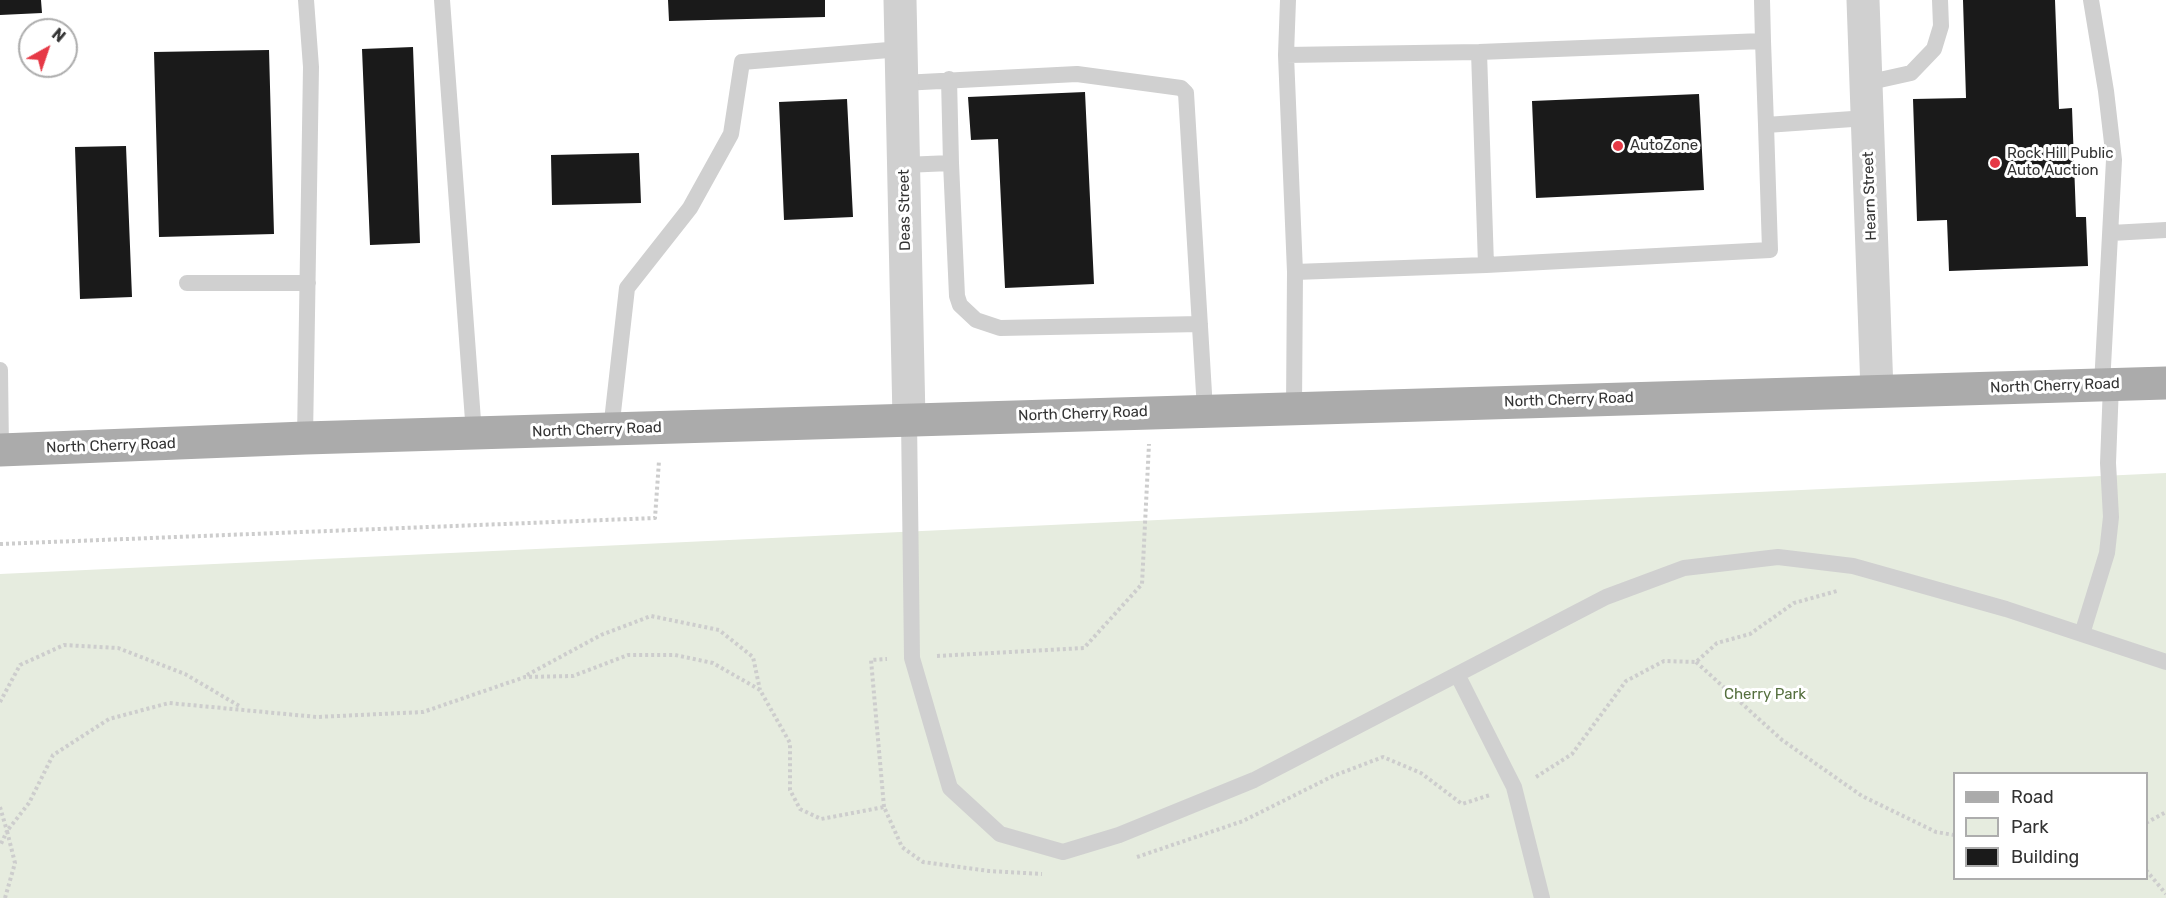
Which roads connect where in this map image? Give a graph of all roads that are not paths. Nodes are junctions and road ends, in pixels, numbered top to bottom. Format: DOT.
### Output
graph roads {
  1 [pos="306,0"];
  2 [pos="442,0"];
  3 [pos="900,0"];
  4 [pos="1288,0"];
  5 [pos="1762,0"];
  6 [pos="1863,0"];
  7 [pos="1940,0"];
  8 [pos="2091,0"];
  9 [pos="1763,41"];
  10 [pos="901,49"];
  11 [pos="1479,52"];
  12 [pos="1286,55"];
  13 [pos="949,79"];
  14 [pos="902,83"];
  15 [pos="1866,83"];
  16 [pos="1867,118"];
  17 [pos="1766,125"];
  18 [pos="951,163"];
  19 [pos="904,165"];
  20 [pos="2166,230"];
  21 [pos="2110,233"];
  22 [pos="1486,265"];
  23 [pos="1295,272"];
  24 [pos="187,283"];
  25 [pos="308,283"];
  26 [pos="1200,324"];
  27 [pos="0,370"];
  28 [pos="2166,383"];
  29 [pos="2106,385"];
  30 [pos="1877,391"];
  31 [pos="1294,408"];
  32 [pos="1205,410"];
  33 [pos="909,419"];
  34 [pos="611,430"];
  35 [pos="474,434"];
  36 [pos="305,438"];
  37 [pos="0,450"];
  38 [pos="2082,634"];
  39 [pos="2166,662"];
  40 [pos="1458,676"];
  41 [pos="1542,898"];
  1 -- 25 [label="lane"];
  2 -- 35 [label="lane"];
  3 -- 10 [label="street, Deas Street"];
  4 -- 12 [label="lane"];
  5 -- 9 [label="lane"];
  6 -- 15 [label="street, Hearn Street"];
  7 -- 15 [label="lane"];
  8 -- 21 [label="lane"];
  9 -- 11 [label="lane"];
  9 -- 17 [label="lane"];
  10 -- 14 [label="street, Deas Street"];
  10 -- 34 [label="lane"];
  11 -- 12 [label="lane"];
  11 -- 22 [label="lane"];
  12 -- 23 [label="lane"];
  13 -- 14 [label="lane"];
  13 -- 18 [label="lane"];
  13 -- 26 [label="lane"];
  14 -- 19 [label="street, Deas Street"];
  15 -- 16 [label="street, Hearn Street"];
  16 -- 17 [label="lane"];
  16 -- 30 [label="street, Hearn Street"];
  17 -- 22 [label="lane"];
  18 -- 19 [label="lane"];
  18 -- 26 [label="lane"];
  19 -- 33 [label="street, Deas Street"];
  20 -- 21 [label="lane"];
  21 -- 29 [label="lane"];
  22 -- 23 [label="lane"];
  23 -- 31 [label="lane"];
  24 -- 25 [label="lane"];
  25 -- 36 [label="lane"];
  26 -- 32 [label="lane"];
  27 -- 37 [label="lane"];
  28 -- 29 [label="main road, North Cherry Road"];
  29 -- 30 [label="main road, North Cherry Road"];
  29 -- 38 [label="lane"];
  30 -- 31 [label="main road, North Cherry Road"];
  31 -- 32 [label="main road, North Cherry Road"];
  32 -- 33 [label="main road, North Cherry Road"];
  33 -- 34 [label="main road, North Cherry Road"];
  33 -- 40 [label="lane"];
  34 -- 35 [label="main road, North Cherry Road"];
  35 -- 36 [label="main road, North Cherry Road"];
  36 -- 37 [label="main road, North Cherry Road"];
  38 -- 39 [label="lane"];
  38 -- 40 [label="lane"];
  40 -- 41 [label="lane"];
}
